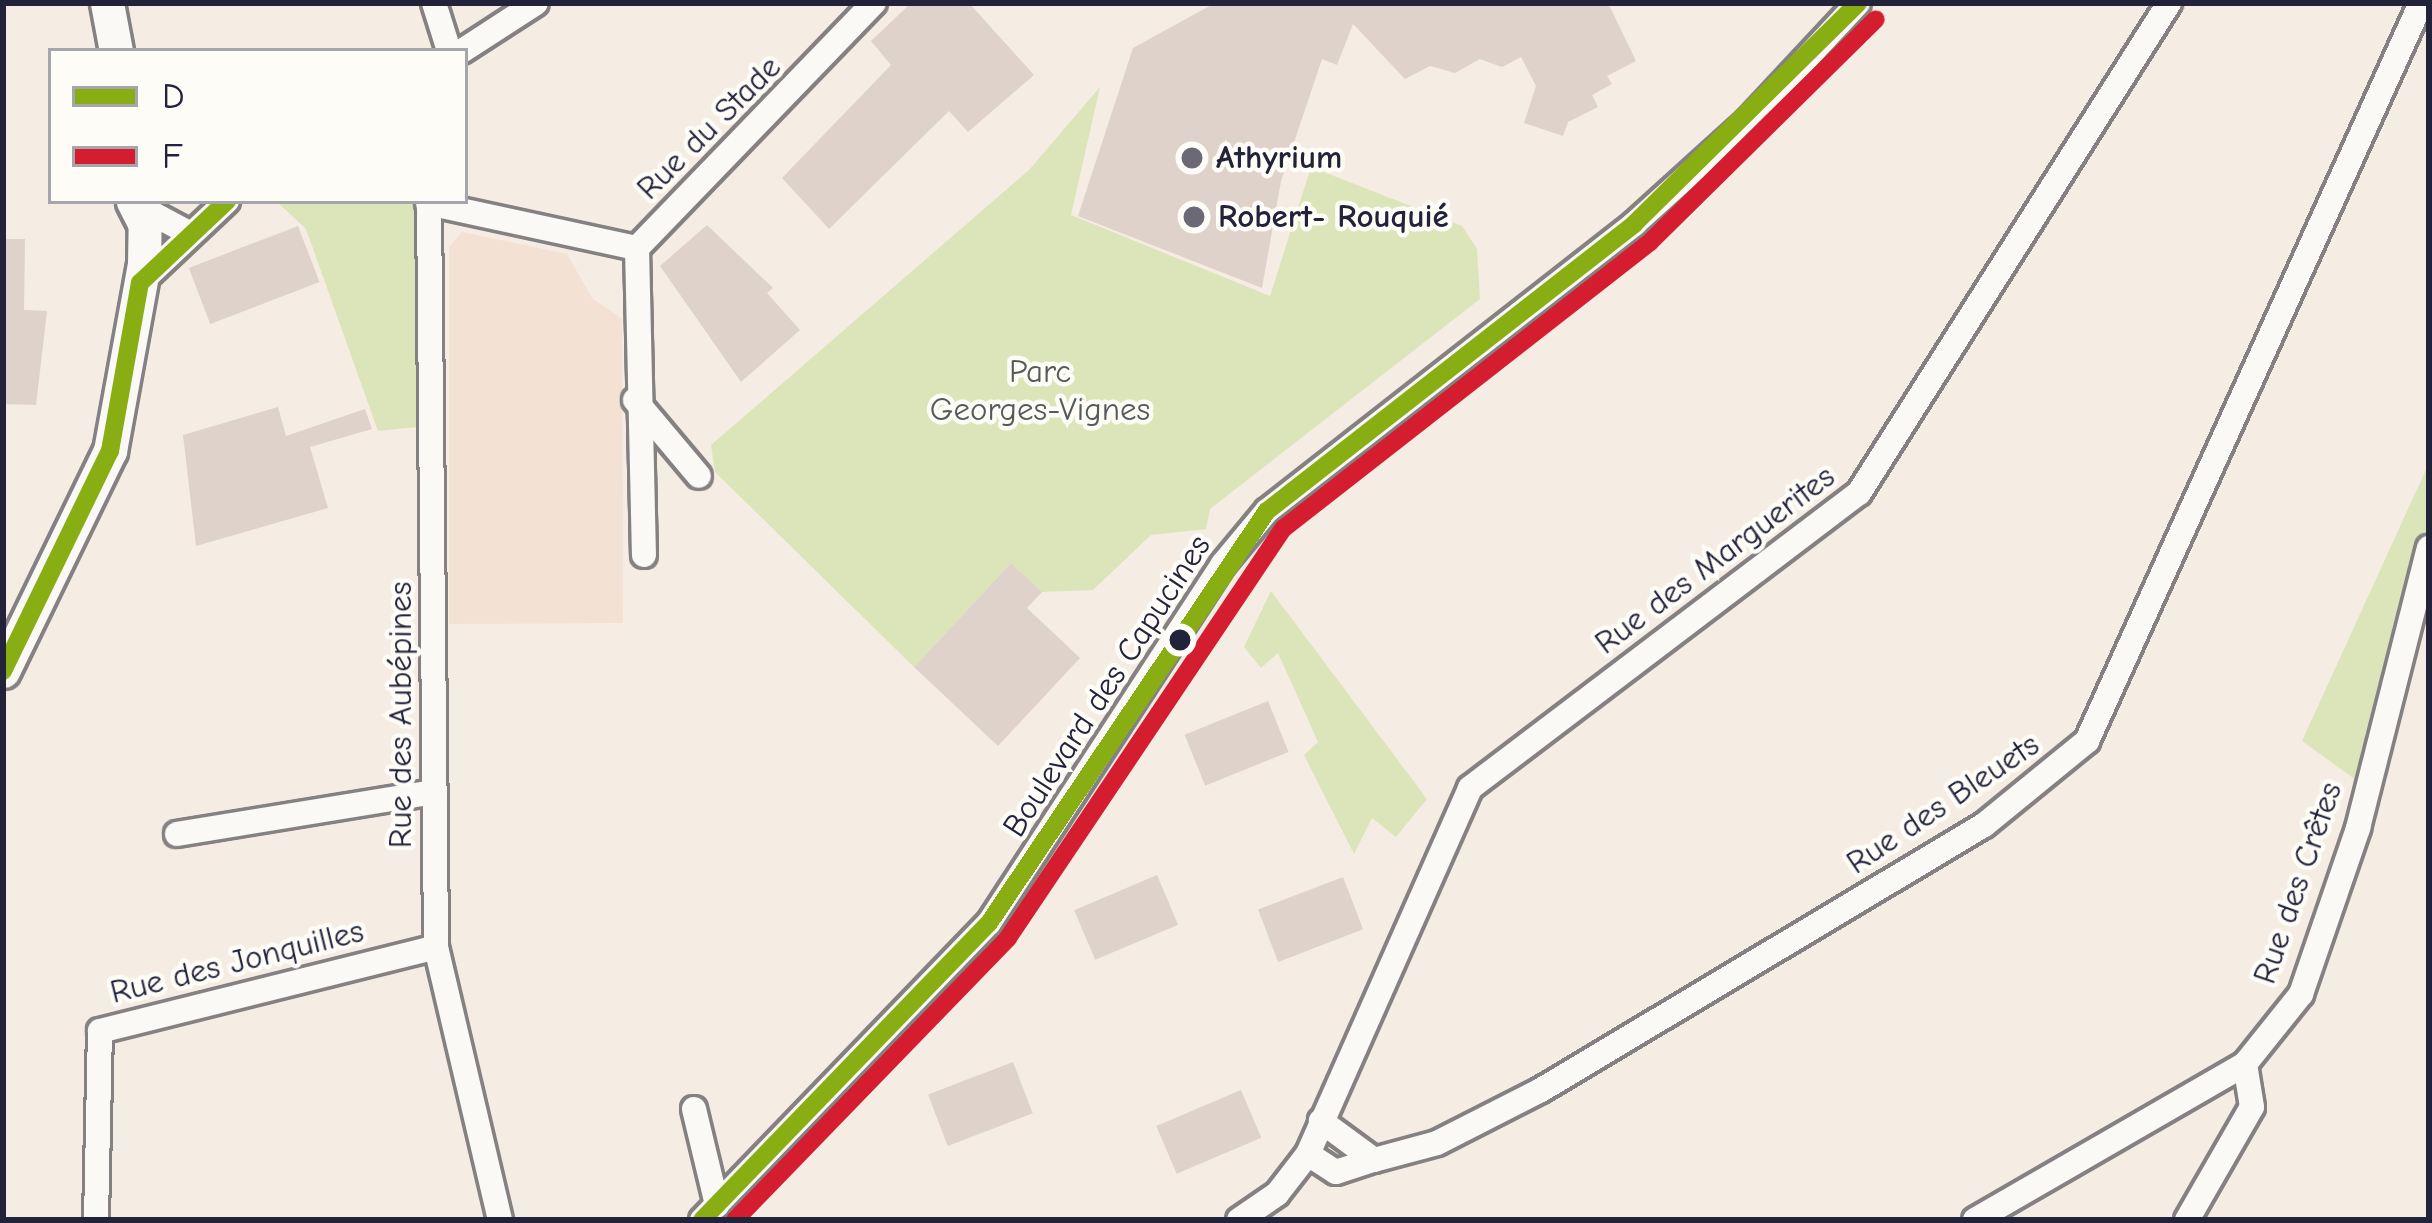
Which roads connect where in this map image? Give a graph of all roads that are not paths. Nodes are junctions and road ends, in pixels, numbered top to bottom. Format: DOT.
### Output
graph roads {
  1 [pos="107,3"];
  2 [pos="434,3"];
  3 [pos="536,3"];
  4 [pos="874,3"];
  5 [pos="1858,3"];
  6 [pos="2169,3"];
  7 [pos="2421,3"];
  8 [pos="115,48"];
  9 [pos="448,48"];
  10 [pos="467,48"];
  11 [pos="223,204"];
  12 [pos="428,204"];
  13 [pos="437,204"];
  14 [pos="133,206"];
  15 [pos="187,232"];
  16 [pos="637,248"];
  17 [pos="140,283"];
  18 [pos="635,400"];
  19 [pos="699,476"];
  20 [pos="2429,548"];
  21 [pos="644,555"];
  22 [pos="3,671"];
  23 [pos="434,792"];
  24 [pos="177,834"];
  25 [pos="436,947"];
  26 [pos="2245,1064"];
  27 [pos="694,1109"];
  28 [pos="1321,1121"];
  29 [pos="1308,1154"];
  30 [pos="1374,1160"];
  31 [pos="710,1212"];
  32 [pos="96,1220"];
  33 [pos="500,1220"];
  34 [pos="1240,1220"];
  35 [pos="1975,1220"];
  36 [pos="2187,1220"];
  1 -- 8 [label="main road"];
  2 -- 9 [label="street"];
  3 -- 10 [label="street"];
  4 -- 16 [label="street, Rue du Stade"];
  5 -- 31 [label="street, Boulevard des Capucines"];
  6 -- 28 [label="street, Rue des Marguerites"];
  7 -- 30 [label="street, Rue des Bleuets"];
  11 -- 15 [label="street"];
  12 -- 23 [label="street, Rue des Aubépines"];
  13 -- 16 [label="street, Rue du Stade"];
  14 -- 15 [label="street"];
  14 -- 17 [label="main road"];
  15 -- 17 [label="street"];
  16 -- 18 [label="street"];
  17 -- 22 [label="main road"];
  18 -- 19 [label="street"];
  18 -- 21 [label="street"];
  20 -- 26 [label="street, Rue des Crêtes"];
  23 -- 24 [label="street"];
  23 -- 25 [label="street, Rue des Aubépines"];
  25 -- 32 [label="street, Rue des Jonquilles"];
  25 -- 33 [label="street, Rue des Aubépines"];
  26 -- 35 [label="street, Rue des Crêtes"];
  26 -- 36 [label="street"];
  27 -- 31 [label="street"];
  28 -- 29 [label="street, Rue des Marguerites"];
  28 -- 30 [label="street"];
  29 -- 30 [label="street, Rue des Bleuets"];
  29 -- 34 [label="street"];
}
